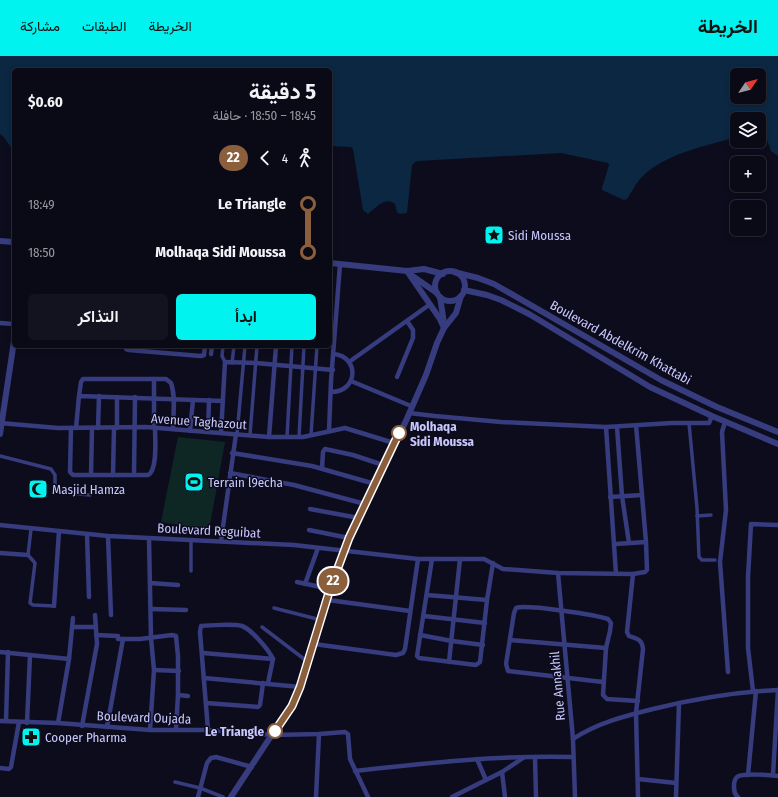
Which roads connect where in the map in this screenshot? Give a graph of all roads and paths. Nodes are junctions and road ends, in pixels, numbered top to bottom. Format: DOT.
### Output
graph roads {
  1 [pos="0,241"];
  2 [pos="12,242"];
  3 [pos="332,263"];
  4 [pos="340,264"];
  5 [pos="407,271"];
  6 [pos="454,272"];
  7 [pos="443,274"];
  8 [pos="463,293"];
  9 [pos="439,296"];
  10 [pos="429,305"];
  11 [pos="541,310"];
  12 [pos="536,319"];
  13 [pos="407,321"];
  14 [pos="0,323"];
  15 [pos="12,324"];
  16 [pos="444,328"];
  17 [pos="13,348"];
  18 [pos="126,348"];
  19 [pos="205,348"];
  20 [pos="212,348"];
  21 [pos="223,348"];
  22 [pos="234,348"];
  23 [pos="245,348"];
  24 [pos="257,348"];
  25 [pos="276,348"];
  26 [pos="292,348"];
  27 [pos="304,348"];
  28 [pos="317,348"];
  29 [pos="211,354"];
  30 [pos="334,354"];
  31 [pos="225,362"];
  32 [pos="349,362"];
  33 [pos="232,363"];
  34 [pos="243,363"];
  35 [pos="256,363"];
  36 [pos="274,365"];
  37 [pos="291,366"];
  38 [pos="302,368"];
  39 [pos="315,369"];
  40 [pos="333,370"];
  41 [pos="397,377"];
  42 [pos="154,380"];
  43 [pos="351,381"];
  44 [pos="331,392"];
  45 [pos="79,396"];
  46 [pos="99,396"];
  47 [pos="117,397"];
  48 [pos="134,397"];
  49 [pos="154,398"];
  50 [pos="173,398"];
  51 [pos="193,400"];
  52 [pos="210,400"];
  53 [pos="223,400"];
  54 [pos="410,409"];
  55 [pos="712,416"];
  56 [pos="725,422"];
  57 [pos="1,423"];
  58 [pos="689,423"];
  59 [pos="636,425"];
  60 [pos="135,427"];
  61 [pos="606,427"];
  62 [pos="616,427"];
  63 [pos="74,428"];
  64 [pos="92,428"];
  65 [pos="98,428"];
  66 [pos="116,428"];
  67 [pos="155,428"];
  68 [pos="173,429"];
  69 [pos="190,431"];
  70 [pos="329,431"];
  71 [pos="208,432"];
  72 [pos="778,432"];
  73 [pos="221,433"];
  74 [pos="0,434"];
  75 [pos="236,434"];
  76 [pos="250,435"];
  77 [pos="311,435"];
  78 [pos="269,437"];
  79 [pos="287,437"];
  80 [pos="299,437"];
  81 [pos="394,443"];
  82 [pos="778,444"];
  83 [pos="232,453"];
  84 [pos="0,456"];
  85 [pos="383,465"];
  86 [pos="322,468"];
  87 [pos="230,473"];
  88 [pos="91,475"];
  89 [pos="113,475"];
  90 [pos="134,475"];
  91 [pos="375,484"];
  92 [pos="90,495"];
  93 [pos="642,495"];
  94 [pos="622,496"];
  95 [pos="610,497"];
  96 [pos="365,504"];
  97 [pos="310,509"];
  98 [pos="712,514"];
  99 [pos="697,516"];
  100 [pos="359,518"];
  101 [pos="0,525"];
  102 [pos="778,525"];
  103 [pos="31,529"];
  104 [pos="309,530"];
  105 [pos="59,531"];
  106 [pos="87,534"];
  107 [pos="108,536"];
  108 [pos="149,538"];
  109 [pos="349,538"];
  110 [pos="191,540"];
  111 [pos="221,541"];
  112 [pos="646,542"];
  113 [pos="629,543"];
  114 [pos="615,544"];
  115 [pos="318,548"];
  116 [pos="345,550"];
  117 [pos="0,553"];
  118 [pos="28,555"];
  119 [pos="418,559"];
  120 [pos="432,559"];
  121 [pos="460,559"];
  122 [pos="715,560"];
  123 [pos="493,563"];
  124 [pos="191,571"];
  125 [pos="558,573"];
  126 [pos="616,574"];
  127 [pos="633,574"];
  128 [pos="297,582"];
  129 [pos="150,583"];
  130 [pos="305,584"];
  131 [pos="178,585"];
  132 [pos="330,589"];
  133 [pos="427,595"];
  134 [pos="89,597"];
  135 [pos="456,597"];
  136 [pos="328,600"];
  137 [pos="487,600"];
  138 [pos="54,606"];
  139 [pos="274,608"];
  140 [pos="151,609"];
  141 [pos="186,610"];
  142 [pos="410,610"];
  143 [pos="562,611"];
  144 [pos="111,615"];
  145 [pos="95,616"];
  146 [pos="424,616"];
  147 [pos="73,618"];
  148 [pos="454,619"];
  149 [pos="321,620"];
  150 [pos="485,623"];
  151 [pos="72,627"];
  152 [pos="96,627"];
  153 [pos="262,627"];
  154 [pos="96,635"];
  155 [pos="420,635"];
  156 [pos="151,638"];
  157 [pos="123,639"];
  158 [pos="510,640"];
  159 [pos="452,641"];
  160 [pos="314,644"];
  161 [pos="564,644"];
  162 [pos="483,645"];
  163 [pos="606,648"];
  164 [pos="0,652"];
  165 [pos="8,652"];
  166 [pos="203,653"];
  167 [pos="30,655"];
  168 [pos="69,659"];
  169 [pos="274,659"];
  170 [pos="308,662"];
  171 [pos="449,662"];
  172 [pos="154,670"];
  173 [pos="178,671"];
  174 [pos="728,672"];
  175 [pos="204,678"];
  176 [pos="567,678"];
  177 [pos="603,682"];
  178 [pos="266,683"];
  179 [pos="300,687"];
  180 [pos="778,690"];
  181 [pos="754,691"];
  182 [pos="178,695"];
  183 [pos="188,696"];
  184 [pos="638,701"];
  185 [pos="206,703"];
  186 [pos="679,703"];
  187 [pos="636,713"];
  188 [pos="0,721"];
  189 [pos="6,721"];
  190 [pos="19,722"];
  191 [pos="27,723"];
  192 [pos="58,723"];
  193 [pos="82,726"];
  194 [pos="107,726"];
  195 [pos="176,729"];
  196 [pos="150,730"];
  197 [pos="208,730"];
  198 [pos="319,734"];
  199 [pos="273,735"];
  200 [pos="573,739"];
  201 [pos="535,756"];
  202 [pos="525,757"];
  203 [pos="573,757"];
  204 [pos="477,759"];
  205 [pos="252,767"];
  206 [pos="0,768"];
  207 [pos="355,771"];
  208 [pos="502,772"];
  209 [pos="748,775"];
  210 [pos="775,776"];
  211 [pos="638,779"];
  212 [pos="486,780"];
  213 [pos="175,782"];
  214 [pos="676,783"];
  215 [pos="200,788"];
  216 [pos="198,797"];
  217 [pos="223,797"];
  218 [pos="231,797"];
  219 [pos="316,797"];
  220 [pos="368,797"];
  221 [pos="452,797"];
  222 [pos="505,797"];
  223 [pos="536,797"];
  224 [pos="575,797"];
  225 [pos="638,797"];
  226 [pos="676,797"];
  227 [pos="738,797"];
  1 -- 2 [label="street"];
  3 -- 4 [label="street"];
  4 -- 5 [label="street"];
  4 -- 30 [label="street"];
  5 -- 7 [label="street"];
  5 -- 9 [label="street"];
  5 -- 10 [label="street"];
  6 -- 7 [label="street"];
  6 -- 8 [label="street"];
  6 -- 11 [label="street, Boulevard Abdelkrim Khattabi"];
  7 -- 9 [label="street"];
  8 -- 9 [label="street"];
  8 -- 12 [label="street, Boulevard Abdelkrim Khattabi"];
  8 -- 16 [label="street"];
  9 -- 16 [label="street"];
  10 -- 13 [label="street"];
  10 -- 16 [label="street"];
  11 -- 12 [label="street"];
  11 -- 72 [label="street, Boulevard Abdelkrim Khattabi"];
  12 -- 55 [label="street, Boulevard Abdelkrim Khattabi"];
  13 -- 32 [label="street"];
  13 -- 41 [label="street"];
  14 -- 15 [label="street"];
  16 -- 54 [label="street"];
  17 -- 57 [label="street"];
  18 -- 19 [label="street"];
  20 -- 29 [label="street"];
  21 -- 31 [label="street"];
  22 -- 33 [label="street"];
  23 -- 34 [label="street"];
  24 -- 35 [label="street"];
  25 -- 36 [label="street"];
  26 -- 37 [label="street"];
  27 -- 38 [label="street"];
  28 -- 39 [label="street"];
  30 -- 32 [label="street"];
  30 -- 40 [label="street"];
  31 -- 33 [label="street"];
  31 -- 53 [label="street"];
  32 -- 43 [label="street"];
  33 -- 34 [label="street"];
  34 -- 35 [label="street"];
  34 -- 75 [label="street"];
  35 -- 36 [label="street"];
  35 -- 76 [label="street"];
  36 -- 37 [label="street"];
  36 -- 78 [label="street"];
  37 -- 38 [label="street"];
  37 -- 79 [label="street"];
  38 -- 39 [label="street"];
  38 -- 80 [label="street"];
  39 -- 40 [label="street"];
  39 -- 77 [label="street"];
  40 -- 44 [label="street"];
  42 -- 45 [label="street"];
  42 -- 49 [label="street"];
  42 -- 50 [label="street"];
  43 -- 44 [label="street"];
  43 -- 54 [label="street"];
  44 -- 70 [label="street"];
  45 -- 46 [label="street"];
  45 -- 63 [label="street"];
  46 -- 47 [label="street"];
  46 -- 65 [label="street"];
  47 -- 48 [label="street"];
  47 -- 66 [label="street"];
  48 -- 49 [label="street"];
  48 -- 60 [label="street"];
  49 -- 50 [label="street"];
  49 -- 67 [label="street"];
  50 -- 51 [label="street"];
  50 -- 68 [label="street"];
  51 -- 52 [label="street"];
  51 -- 69 [label="street"];
  52 -- 53 [label="street"];
  52 -- 71 [label="street"];
  53 -- 73 [label="street"];
  54 -- 61 [label="street"];
  54 -- 81 [label="street"];
  55 -- 56 [label="street, Boulevard Abdelkrim Khattabi"];
  55 -- 58 [label="street"];
  56 -- 82 [label="street, Boulevard Abdelkrim Khattabi"];
  56 -- 174 [label="street"];
  57 -- 63 [label="street, Avenue Taghazout"];
  57 -- 74 [label="street"];
  58 -- 59 [label="street"];
  58 -- 99 [label="street"];
  59 -- 62 [label="street"];
  59 -- 93 [label="street"];
  60 -- 66 [label="street, Avenue Taghazout"];
  60 -- 67 [label="street, Avenue Taghazout"];
  60 -- 90 [label="street"];
  61 -- 62 [label="street"];
  61 -- 95 [label="street"];
  62 -- 94 [label="street"];
  63 -- 64 [label="street, Avenue Taghazout"];
  63 -- 88 [label="street"];
  64 -- 65 [label="street, Avenue Taghazout"];
  64 -- 88 [label="street"];
  65 -- 66 [label="street, Avenue Taghazout"];
  66 -- 89 [label="street"];
  67 -- 68 [label="street, Avenue Taghazout"];
  67 -- 90 [label="street"];
  68 -- 69 [label="street, Avenue Taghazout"];
  69 -- 71 [label="street, Avenue Taghazout"];
  70 -- 77 [label="street, Avenue Taghazout"];
  70 -- 81 [label="street, Avenue Taghazout"];
  71 -- 73 [label="street, Avenue Taghazout"];
  73 -- 75 [label="street, Avenue Taghazout"];
  75 -- 76 [label="street, Avenue Taghazout"];
  75 -- 83 [label="street"];
  76 -- 78 [label="street, Avenue Taghazout"];
  77 -- 80 [label="street, Avenue Taghazout"];
  78 -- 79 [label="street, Avenue Taghazout"];
  79 -- 80 [label="street, Avenue Taghazout"];
  81 -- 85 [label="street"];
  83 -- 86 [label="street"];
  83 -- 87 [label="street"];
  84 -- 92 [label="street"];
  85 -- 86 [label="street"];
  85 -- 91 [label="street"];
  86 -- 91 [label="street"];
  87 -- 96 [label="street"];
  87 -- 111 [label="street"];
  88 -- 89 [label="street"];
  89 -- 90 [label="street"];
  91 -- 96 [label="street"];
  93 -- 94 [label="street"];
  93 -- 112 [label="street"];
  94 -- 95 [label="street"];
  94 -- 113 [label="street"];
  95 -- 114 [label="street"];
  96 -- 100 [label="street"];
  97 -- 100 [label="street"];
  98 -- 99 [label="street"];
  99 -- 122 [label="street"];
  100 -- 109 [label="street"];
  101 -- 103 [label="street, Boulevard Reguibat"];
  102 -- 181 [label="street"];
  103 -- 105 [label="street, Boulevard Reguibat"];
  103 -- 118 [label="street"];
  104 -- 109 [label="street"];
  105 -- 106 [label="street, Boulevard Reguibat"];
  105 -- 138 [label="street"];
  106 -- 107 [label="street, Boulevard Reguibat"];
  106 -- 134 [label="street"];
  107 -- 108 [label="street, Boulevard Reguibat"];
  107 -- 144 [label="street"];
  108 -- 110 [label="street, Boulevard Reguibat"];
  108 -- 129 [label="street"];
  109 -- 116 [label="street"];
  110 -- 111 [label="street, Boulevard Reguibat"];
  110 -- 124 [label="street"];
  111 -- 115 [label="street, Boulevard Reguibat"];
  112 -- 113 [label="street"];
  112 -- 127 [label="street"];
  113 -- 114 [label="street"];
  114 -- 126 [label="street"];
  115 -- 116 [label="street, Boulevard Reguibat"];
  115 -- 130 [label="street"];
  116 -- 119 [label="street, Boulevard Reguibat"];
  116 -- 132 [label="street"];
  117 -- 118 [label="street"];
  118 -- 138 [label="street"];
  119 -- 120 [label="street, Boulevard Reguibat"];
  119 -- 142 [label="street"];
  120 -- 121 [label="street, Boulevard Reguibat"];
  120 -- 133 [label="street"];
  121 -- 123 [label="street, Boulevard Reguibat"];
  121 -- 135 [label="street"];
  123 -- 125 [label="street, Boulevard Reguibat"];
  123 -- 137 [label="street"];
  125 -- 126 [label="street, Boulevard Reguibat"];
  125 -- 143 [label="street, Rue Annakhil"];
  126 -- 127 [label="street, Boulevard Reguibat"];
  127 -- 184 [label="street"];
  128 -- 130 [label="street"];
  129 -- 131 [label="street"];
  129 -- 140 [label="street"];
  130 -- 132 [label="street"];
  132 -- 136 [label="street"];
  133 -- 135 [label="street"];
  133 -- 146 [label="street"];
  135 -- 137 [label="street"];
  135 -- 148 [label="street"];
  136 -- 142 [label="street"];
  136 -- 149 [label="street"];
  137 -- 150 [label="street"];
  139 -- 149 [label="street"];
  140 -- 141 [label="street"];
  140 -- 156 [label="street"];
  142 -- 160 [label="street"];
  143 -- 158 [label="street"];
  143 -- 161 [label="street, Rue Annakhil"];
  143 -- 163 [label="street"];
  145 -- 152 [label="street"];
  146 -- 148 [label="street"];
  146 -- 155 [label="street"];
  147 -- 151 [label="street"];
  148 -- 150 [label="street"];
  148 -- 159 [label="street"];
  149 -- 160 [label="street"];
  150 -- 162 [label="street"];
  151 -- 152 [label="street"];
  151 -- 168 [label="street"];
  152 -- 154 [label="street"];
  153 -- 170 [label="street"];
  154 -- 157 [label="street"];
  154 -- 193 [label="street"];
  155 -- 159 [label="street"];
  155 -- 171 [label="street"];
  156 -- 157 [label="street"];
  156 -- 172 [label="street"];
  156 -- 173 [label="street"];
  157 -- 194 [label="street"];
  158 -- 161 [label="street"];
  158 -- 176 [label="street"];
  159 -- 162 [label="street"];
  159 -- 171 [label="street"];
  160 -- 170 [label="street"];
  161 -- 163 [label="street"];
  161 -- 176 [label="street, Rue Annakhil"];
  162 -- 171 [label="street"];
  163 -- 177 [label="street"];
  164 -- 165 [label="street"];
  165 -- 167 [label="street"];
  165 -- 189 [label="street"];
  166 -- 169 [label="street"];
  166 -- 169 [label="street"];
  166 -- 175 [label="street"];
  167 -- 168 [label="street"];
  167 -- 191 [label="street"];
  168 -- 192 [label="street"];
  169 -- 178 [label="street"];
  170 -- 179 [label="street"];
  172 -- 173 [label="street"];
  172 -- 196 [label="street"];
  173 -- 182 [label="street"];
  175 -- 178 [label="street"];
  175 -- 185 [label="street"];
  176 -- 177 [label="street"];
  176 -- 200 [label="street, Rue Annakhil"];
  177 -- 184 [label="street"];
  178 -- 179 [label="street"];
  178 -- 185 [label="street"];
  179 -- 199 [label="street"];
  180 -- 181 [label="street"];
  180 -- 210 [label="street"];
  181 -- 186 [label="street"];
  181 -- 209 [label="street"];
  182 -- 183 [label="street"];
  182 -- 195 [label="street"];
  184 -- 187 [label="street"];
  185 -- 197 [label="street"];
  186 -- 187 [label="street"];
  186 -- 214 [label="street"];
  187 -- 200 [label="street"];
  187 -- 211 [label="street"];
  188 -- 189 [label="street, Boulevard Oujada"];
  189 -- 190 [label="street, Boulevard Oujada"];
  190 -- 191 [label="street, Boulevard Oujada"];
  190 -- 206 [label="street"];
  191 -- 192 [label="street, Boulevard Oujada"];
  192 -- 193 [label="street, Boulevard Oujada"];
  193 -- 194 [label="street, Boulevard Oujada"];
  194 -- 196 [label="street, Boulevard Oujada"];
  195 -- 196 [label="street, Boulevard Oujada"];
  195 -- 197 [label="street, Boulevard Oujada"];
  197 -- 199 [label="street, Boulevard Oujada"];
  198 -- 199 [label="street, Boulevard Oujada"];
  198 -- 207 [label="street, Boulevard Oujada"];
  198 -- 219 [label="street"];
  199 -- 205 [label="street"];
  200 -- 203 [label="street, Rue Annakhil"];
  201 -- 202 [label="street"];
  201 -- 203 [label="street"];
  201 -- 223 [label="street"];
  202 -- 204 [label="street"];
  202 -- 208 [label="street"];
  203 -- 224 [label="street, Rue Annakhil"];
  204 -- 207 [label="street"];
  204 -- 212 [label="street"];
  205 -- 215 [label="street"];
  205 -- 218 [label="street"];
  207 -- 220 [label="street"];
  208 -- 212 [label="street"];
  208 -- 222 [label="street"];
  209 -- 210 [label="street"];
  209 -- 227 [label="street"];
  211 -- 214 [label="street"];
  211 -- 225 [label="street"];
  212 -- 221 [label="street"];
  213 -- 215 [label="street"];
  214 -- 226 [label="street"];
  215 -- 216 [label="street"];
  215 -- 217 [label="street"];
}
